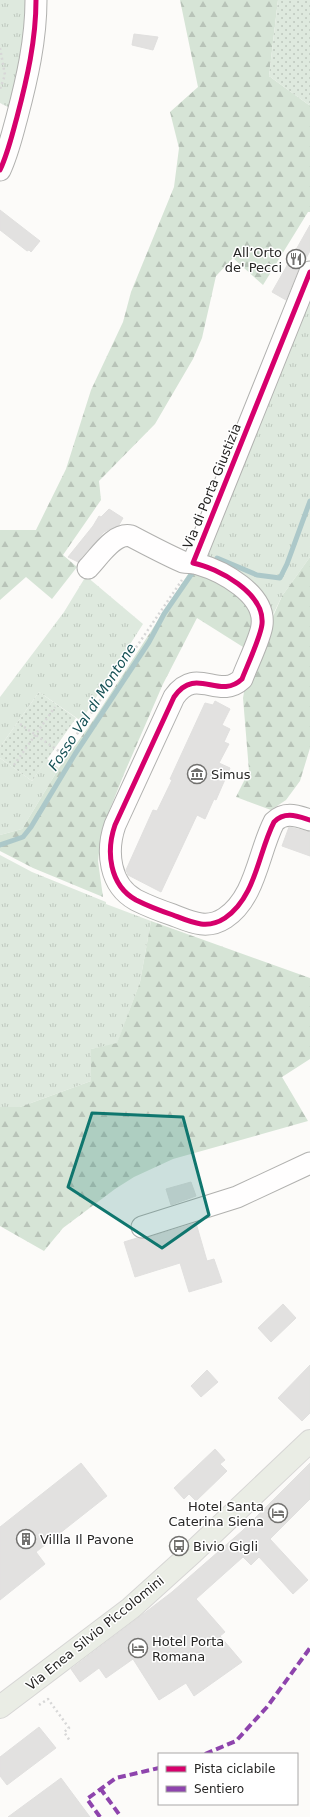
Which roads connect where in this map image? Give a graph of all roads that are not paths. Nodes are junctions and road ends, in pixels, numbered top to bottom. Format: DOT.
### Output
graph roads {
  1 [pos="36,0"];
  2 [pos="0,170"];
  3 [pos="310,272"];
  4 [pos="193,563"];
  5 [pos="88,568"];
  6 [pos="310,820"];
  7 [pos="310,1163"];
  8 [pos="142,1227"];
  9 [pos="310,1441"];
  10 [pos="0,1707"];
  1 -- 2 [label="street"];
  3 -- 4 [label="street, Via di Porta Giustizia"];
  4 -- 5 [label="street, Via di Porta Giustizia"];
  4 -- 6 [label="street, Via di Porta Giustizia"];
  7 -- 8 [label="street"];
  9 -- 10 [label="main road, Via Enea Silvio Piccolomini"];
}
